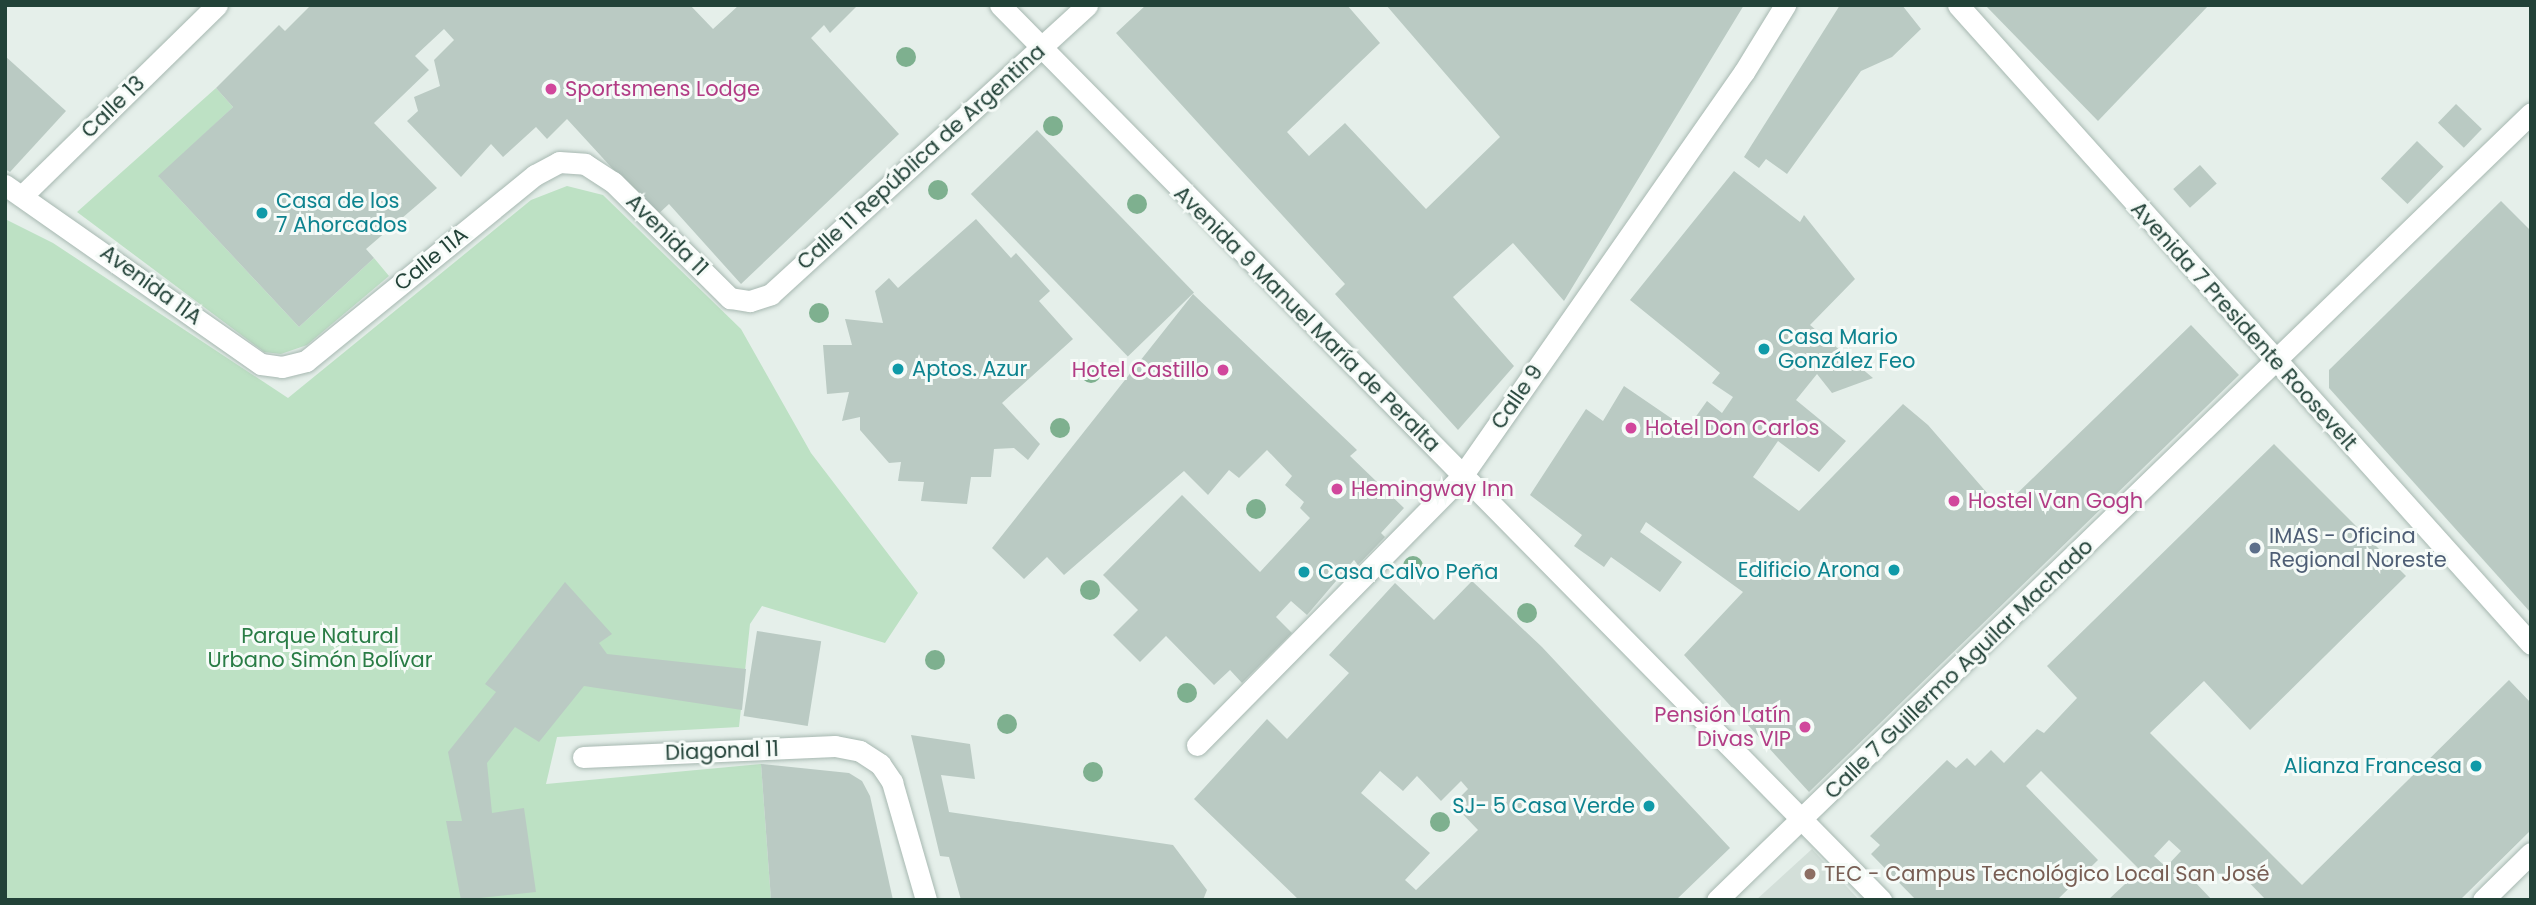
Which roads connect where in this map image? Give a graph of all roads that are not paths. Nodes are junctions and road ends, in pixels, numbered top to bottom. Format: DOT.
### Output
graph roads {
  1 [pos="217,5"];
  2 [pos="1000,5"];
  3 [pos="1087,5"];
  4 [pos="1785,5"];
  5 [pos="1958,5"];
  6 [pos="1041,48"];
  7 [pos="2531,113"];
  8 [pos="585,164"];
  9 [pos="15,190"];
  10 [pos="750,301"];
  11 [pos="2276,363"];
  12 [pos="282,367"];
  13 [pos="1462,476"];
  14 [pos="2531,645"];
  15 [pos="1197,745"];
  16 [pos="583,757"];
  17 [pos="1803,818"];
  18 [pos="2531,853"];
  19 [pos="926,900"];
  20 [pos="1717,900"];
  21 [pos="1881,900"];
  22 [pos="2483,900"];
  1 -- 9 [label="street, Calle 13"];
  2 -- 6 [label="street, Avenida 9 Manuel María de Peralta"];
  3 -- 6 [label="street, Calle 11 República de Argentina"];
  4 -- 13 [label="street, Calle 9"];
  5 -- 11 [label="street, Avenida 7 Presidente Roosevelt"];
  6 -- 10 [label="street, Calle 11 República de Argentina"];
  6 -- 13 [label="street, Avenida 9 Manuel María de Peralta"];
  7 -- 11 [label="street, Calle 7 Guillermo Aguilar Machado"];
  8 -- 10 [label="street, Avenida 11"];
  8 -- 12 [label="street, Calle 11A"];
  9 -- 12 [label="street, Avenida 11A"];
  11 -- 14 [label="street, Avenida 7 Presidente Roosevelt"];
  11 -- 17 [label="street, Calle 7 Guillermo Aguilar Machado"];
  13 -- 15 [label="street, Calle 9"];
  13 -- 17 [label="street, Avenida 9 Manuel María de Peralta"];
  16 -- 19 [label="street, Diagonal 11"];
  17 -- 20 [label="street, Calle 7 Guillermo Aguilar Machado"];
  17 -- 21 [label="street, Avenida 9 Manuel María de Peralta"];
  18 -- 22 [label="street"];
}
